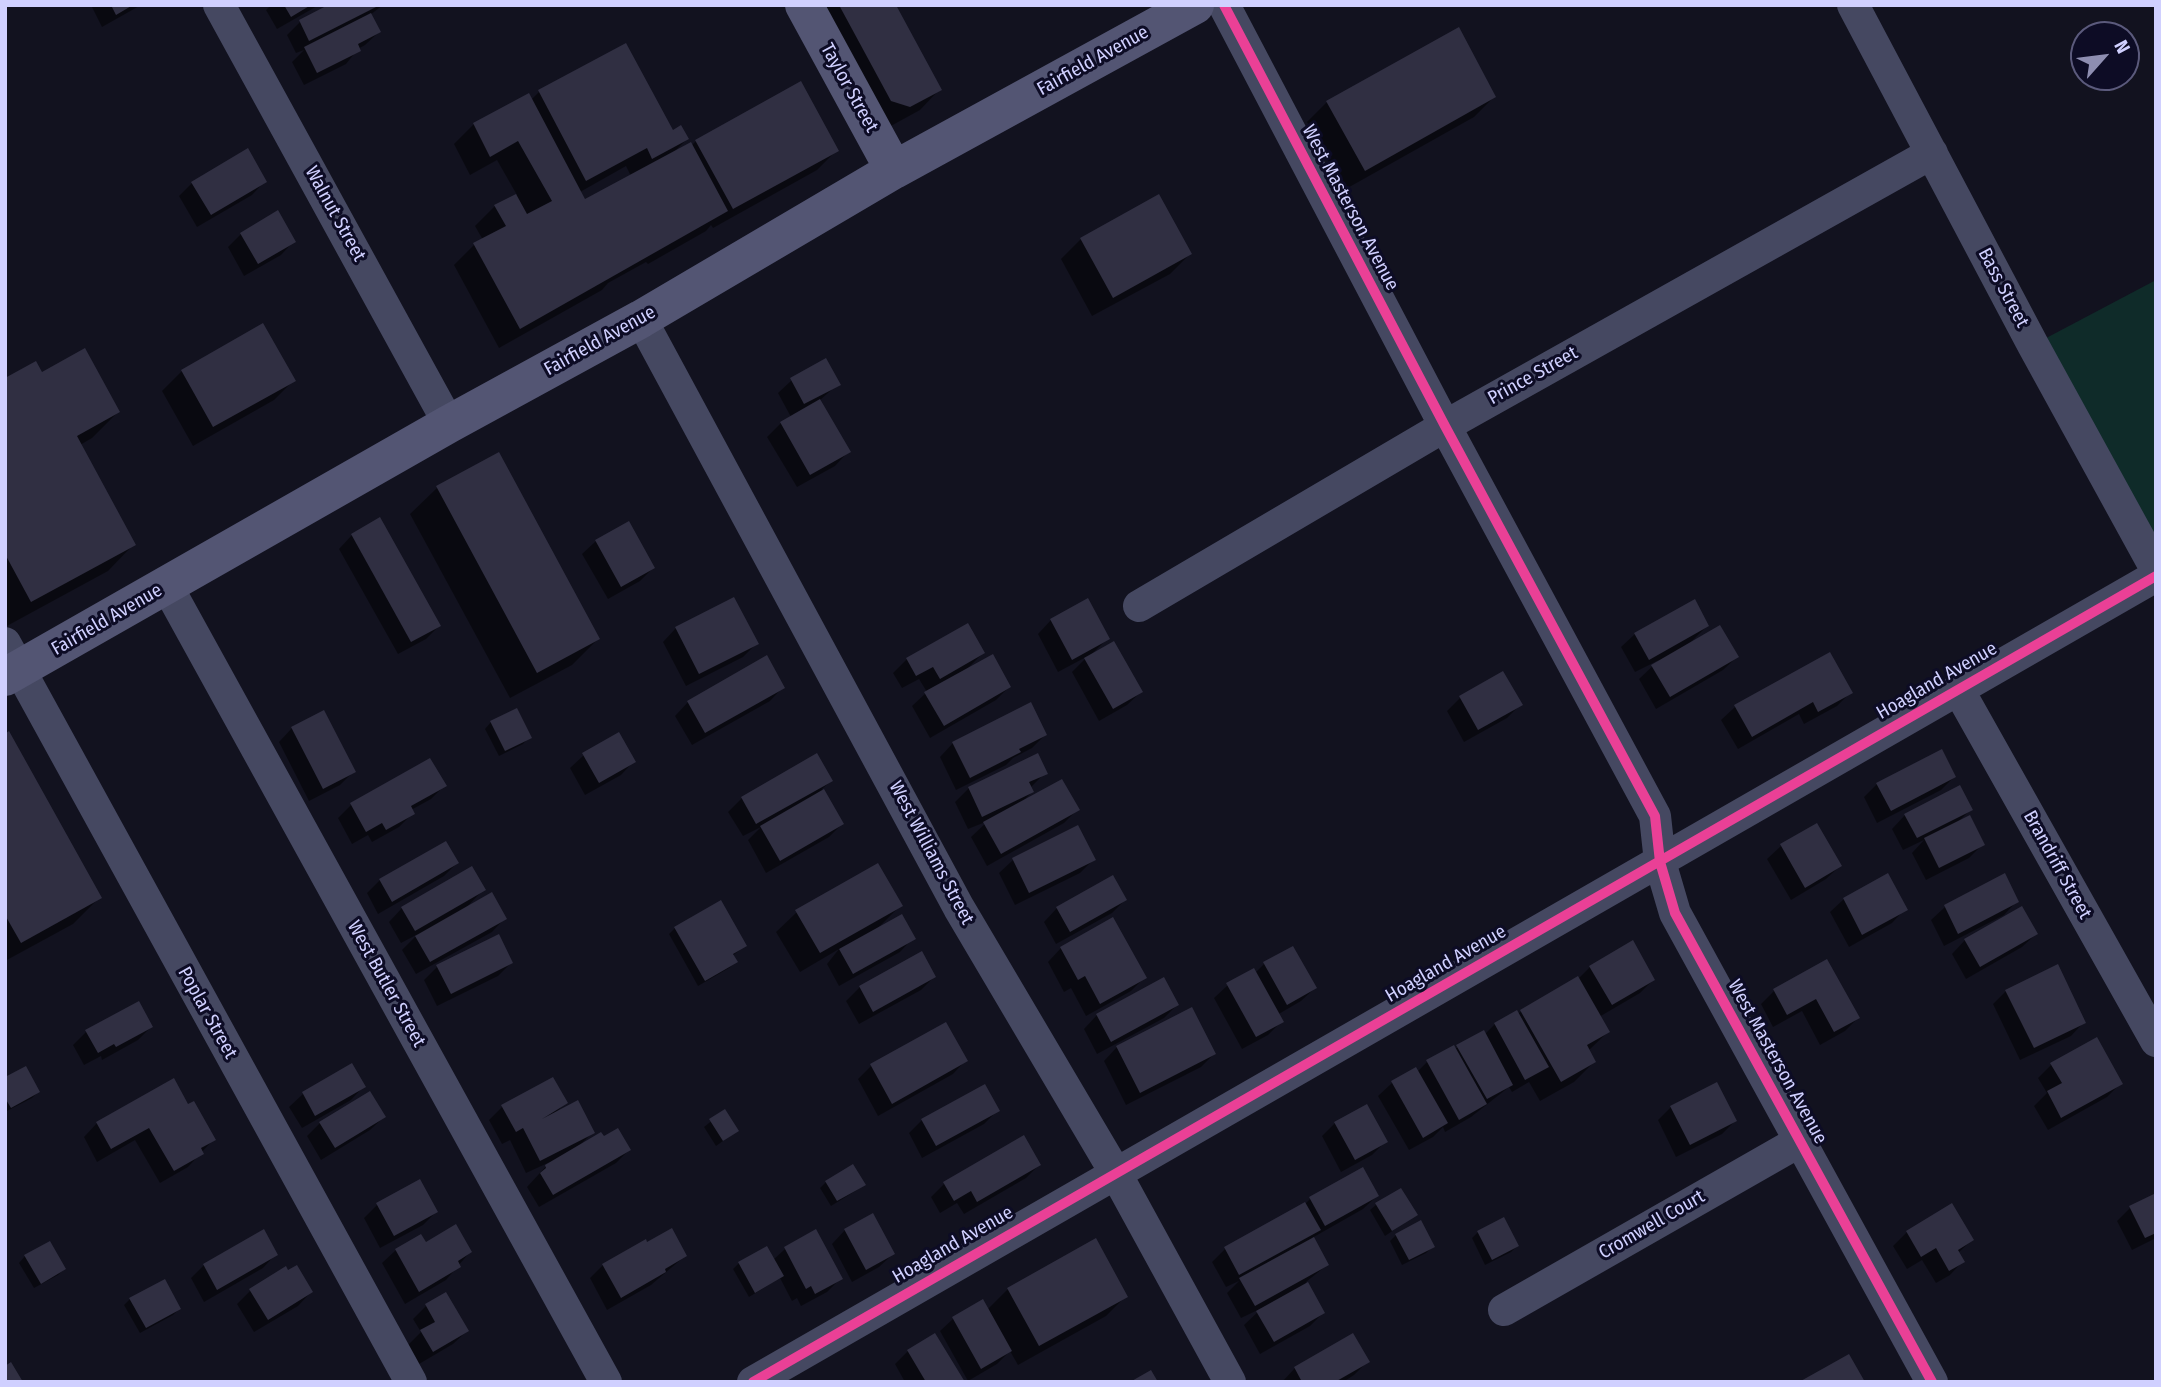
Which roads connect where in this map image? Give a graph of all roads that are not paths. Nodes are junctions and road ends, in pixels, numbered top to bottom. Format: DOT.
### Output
graph roads {
  1 [pos="219,5"];
  2 [pos="804,5"];
  3 [pos="1195,5"];
  4 [pos="1224,5"];
  5 [pos="1853,5"];
  6 [pos="1932,153"];
  7 [pos="894,170"];
  8 [pos="641,319"];
  9 [pos="449,424"];
  10 [pos="1445,426"];
  11 [pos="2156,569"];
  12 [pos="2156,576"];
  13 [pos="167,586"];
  14 [pos="1139,606"];
  15 [pos="10,663"];
  16 [pos="1958,689"];
  17 [pos="1660,862"];
  18 [pos="2156,1041"];
  19 [pos="1800,1141"];
  20 [pos="1115,1172"];
  21 [pos="1504,1310"];
  22 [pos="411,1382"];
  23 [pos="606,1382"];
  24 [pos="753,1382"];
  25 [pos="1230,1382"];
  26 [pos="1932,1382"];
  1 -- 9 [label="street, Walnut Street"];
  2 -- 7 [label="main road, Taylor Street"];
  3 -- 7 [label="main road, Fairfield Avenue"];
  4 -- 10 [label="street, West Masterson Avenue"];
  5 -- 6 [label="street, Bass Street"];
  6 -- 10 [label="street, Prince Street"];
  6 -- 11 [label="street, Bass Street"];
  7 -- 8 [label="main road, Fairfield Avenue"];
  8 -- 9 [label="main road, Fairfield Avenue"];
  8 -- 20 [label="street, West Williams Street"];
  9 -- 13 [label="main road, Fairfield Avenue"];
  10 -- 14 [label="street, Prince Street"];
  10 -- 17 [label="street, West Masterson Avenue"];
  12 -- 16 [label="street, Hoagland Avenue"];
  13 -- 15 [label="main road, Fairfield Avenue"];
  13 -- 23 [label="street, West Butler Street"];
  15 -- 22 [label="street, Poplar Street"];
  16 -- 17 [label="street, Hoagland Avenue"];
  16 -- 18 [label="street, Brandriff Street"];
  17 -- 19 [label="street, West Masterson Avenue"];
  17 -- 20 [label="street, Hoagland Avenue"];
  19 -- 21 [label="street, Cromwell Court"];
  19 -- 26 [label="street, West Masterson Avenue"];
  20 -- 24 [label="street, Hoagland Avenue"];
  20 -- 25 [label="street, West Williams Street"];
}
